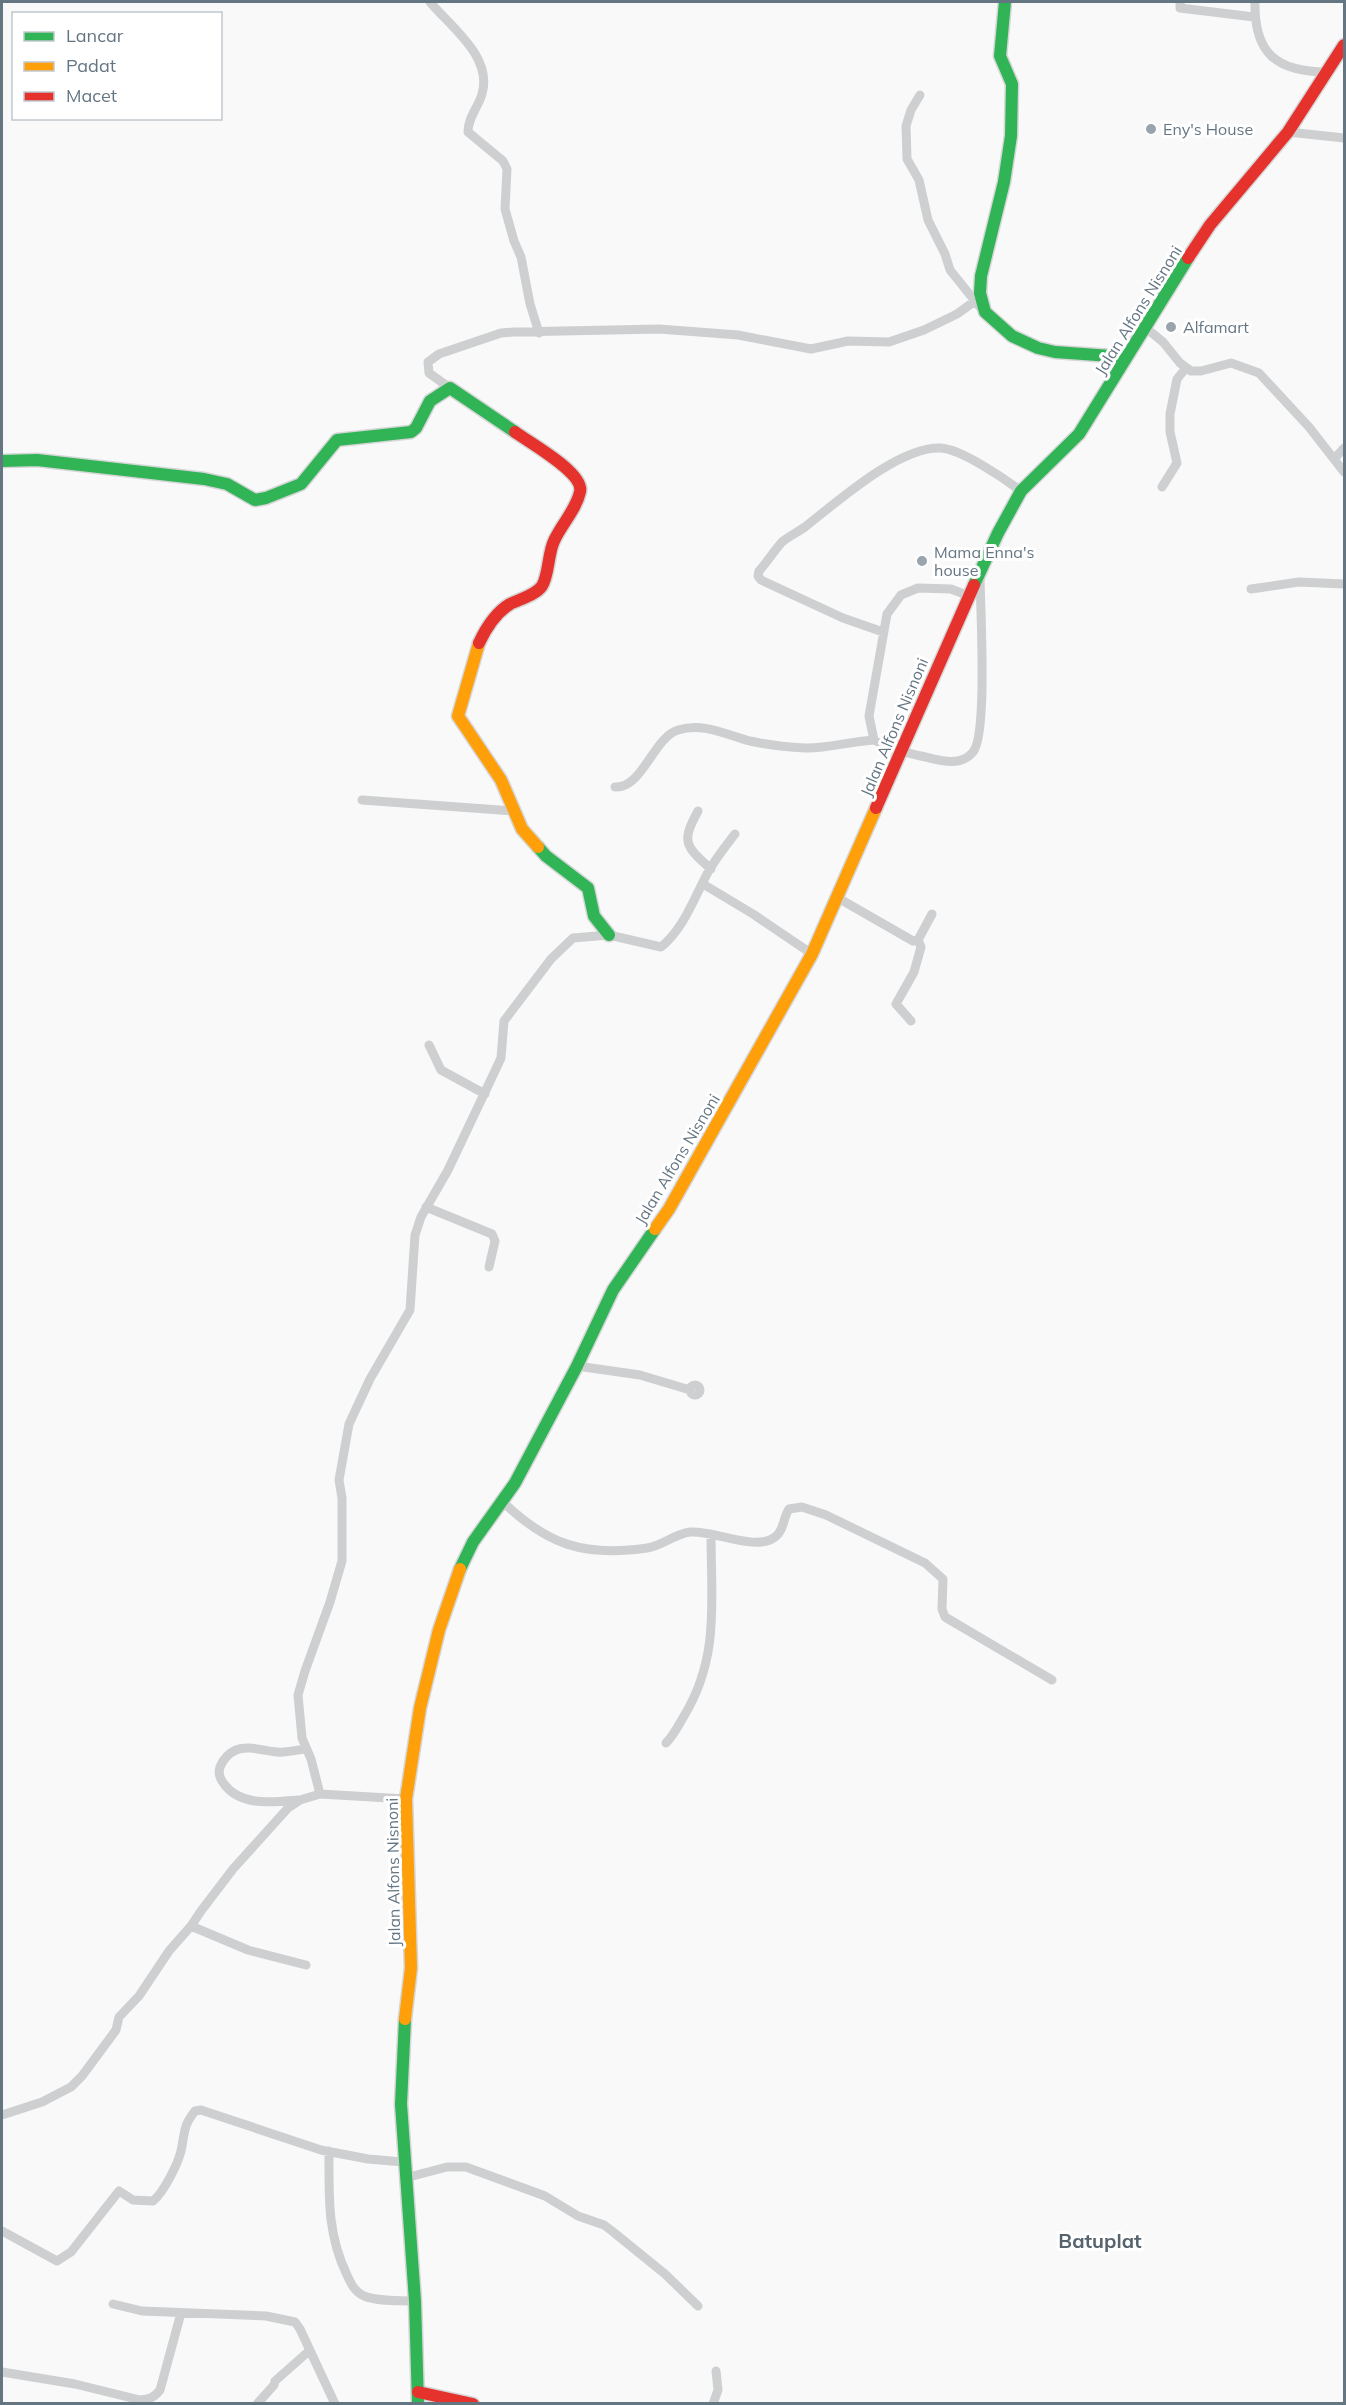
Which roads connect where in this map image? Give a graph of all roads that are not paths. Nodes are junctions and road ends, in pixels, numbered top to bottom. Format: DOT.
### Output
graph roads {
  1 [pos="430,2"];
  2 [pos="1005,2"];
  3 [pos="1180,2"];
  4 [pos="1255,2"];
  5 [pos="1254,17"];
  6 [pos="1344,45"];
  7 [pos="1327,72"];
  8 [pos="920,95"];
  9 [pos="1288,132"];
  10 [pos="1344,138"];
  11 [pos="975,301"];
  12 [pos="985,312"];
  13 [pos="1146,328"];
  14 [pos="539,333"];
  15 [pos="1125,357"];
  16 [pos="1186,368"];
  17 [pos="450,388"];
  18 [pos="1344,448"];
  19 [pos="1334,459"];
  20 [pos="2,461"];
  21 [pos="1344,472"];
  22 [pos="1162,487"];
  23 [pos="1021,491"];
  24 [pos="980,572"];
  25 [pos="1344,584"];
  26 [pos="1251,589"];
  27 [pos="969,596"];
  28 [pos="883,632"];
  29 [pos="874,740"];
  30 [pos="901,751"];
  31 [pos="615,787"];
  32 [pos="362,800"];
  33 [pos="514,811"];
  34 [pos="698,811"];
  35 [pos="735,834"];
  36 [pos="711,869"];
  37 [pos="703,884"];
  38 [pos="838,898"];
  39 [pos="933,914"];
  40 [pos="609,935"];
  41 [pos="918,940"];
  42 [pos="812,954"];
  43 [pos="911,1021"];
  44 [pos="429,1045"];
  45 [pos="485,1094"];
  46 [pos="426,1207"];
  47 [pos="489,1267"];
  48 [pos="577,1366"];
  49 [pos="690,1390"];
  50 [pos="502,1501"];
  51 [pos="711,1534"];
  52 [pos="1052,1680"];
  53 [pos="666,1743"];
  54 [pos="305,1749"];
  55 [pos="320,1794"];
  56 [pos="406,1799"];
  57 [pos="300,1800"];
  58 [pos="191,1926"];
  59 [pos="306,1965"];
  60 [pos="2,2115"];
  61 [pos="329,2151"];
  62 [pos="403,2162"];
  63 [pos="405,2178"];
  64 [pos="2,2231"];
  65 [pos="416,2301"];
  66 [pos="113,2304"];
  67 [pos="698,2306"];
  68 [pos="181,2313"];
  69 [pos="309,2351"];
  70 [pos="716,2371"];
  71 [pos="2,2372"];
  72 [pos="418,2398"];
  73 [pos="257,2403"];
  74 [pos="335,2403"];
  75 [pos="472,2403"];
  76 [pos="713,2403"];
  1 -- 14 [label="street"];
  2 -- 12 [label="main road"];
  3 -- 5 [label="street"];
  4 -- 5 [label="street"];
  5 -- 7 [label="street"];
  6 -- 7 [label="main road, Jalan Alfons Nisnoni"];
  7 -- 9 [label="main road, Jalan Alfons Nisnoni"];
  8 -- 11 [label="street"];
  9 -- 10 [label="street"];
  9 -- 13 [label="main road, Jalan Alfons Nisnoni"];
  11 -- 12 [label="street"];
  11 -- 14 [label="street"];
  12 -- 15 [label="main road"];
  13 -- 15 [label="main road, Jalan Alfons Nisnoni"];
  13 -- 16 [label="street"];
  14 -- 17 [label="street"];
  15 -- 23 [label="main road, Jalan Alfons Nisnoni"];
  16 -- 19 [label="street"];
  16 -- 22 [label="street"];
  17 -- 20 [label="main road"];
  17 -- 33 [label="main road"];
  18 -- 19 [label="street"];
  19 -- 21 [label="street"];
  23 -- 24 [label="main road, Jalan Alfons Nisnoni"];
  23 -- 28 [label="street"];
  24 -- 27 [label="main road, Jalan Alfons Nisnoni"];
  24 -- 30 [label="street"];
  25 -- 26 [label="street"];
  27 -- 28 [label="street"];
  27 -- 30 [label="main road, Jalan Alfons Nisnoni"];
  28 -- 29 [label="street"];
  29 -- 30 [label="street"];
  29 -- 31 [label="street"];
  30 -- 38 [label="main road, Jalan Alfons Nisnoni"];
  32 -- 33 [label="street"];
  33 -- 40 [label="main road"];
  34 -- 36 [label="street"];
  35 -- 36 [label="street"];
  36 -- 37 [label="street"];
  37 -- 40 [label="street"];
  37 -- 42 [label="street"];
  38 -- 41 [label="street"];
  38 -- 42 [label="main road, Jalan Alfons Nisnoni"];
  39 -- 41 [label="street"];
  40 -- 45 [label="street"];
  41 -- 43 [label="street"];
  42 -- 48 [label="main road, Jalan Alfons Nisnoni"];
  44 -- 45 [label="street"];
  45 -- 46 [label="street"];
  46 -- 47 [label="street"];
  46 -- 54 [label="street"];
  48 -- 49 [label="street"];
  48 -- 50 [label="main road, Jalan Alfons Nisnoni"];
  50 -- 51 [label="street"];
  50 -- 56 [label="main road, Jalan Alfons Nisnoni"];
  51 -- 52 [label="street"];
  51 -- 53 [label="street"];
  54 -- 55 [label="street"];
  54 -- 57 [label="street"];
  55 -- 56 [label="street"];
  55 -- 57 [label="street"];
  56 -- 62 [label="main road, Jalan Alfons Nisnoni"];
  57 -- 58 [label="street"];
  58 -- 59 [label="street"];
  58 -- 60 [label="street"];
  61 -- 62 [label="street"];
  61 -- 64 [label="street"];
  61 -- 65 [label="street"];
  62 -- 63 [label="main road, Jalan Alfons Nisnoni"];
  63 -- 65 [label="main road, Jalan Alfons Nisnoni"];
  63 -- 67 [label="street"];
  65 -- 72 [label="main road, Jalan Alfons Nisnoni"];
  66 -- 68 [label="street"];
  68 -- 69 [label="street"];
  68 -- 71 [label="street"];
  69 -- 73 [label="street"];
  69 -- 74 [label="street"];
  70 -- 76 [label="street"];
  72 -- 75 [label="main road"];
}
